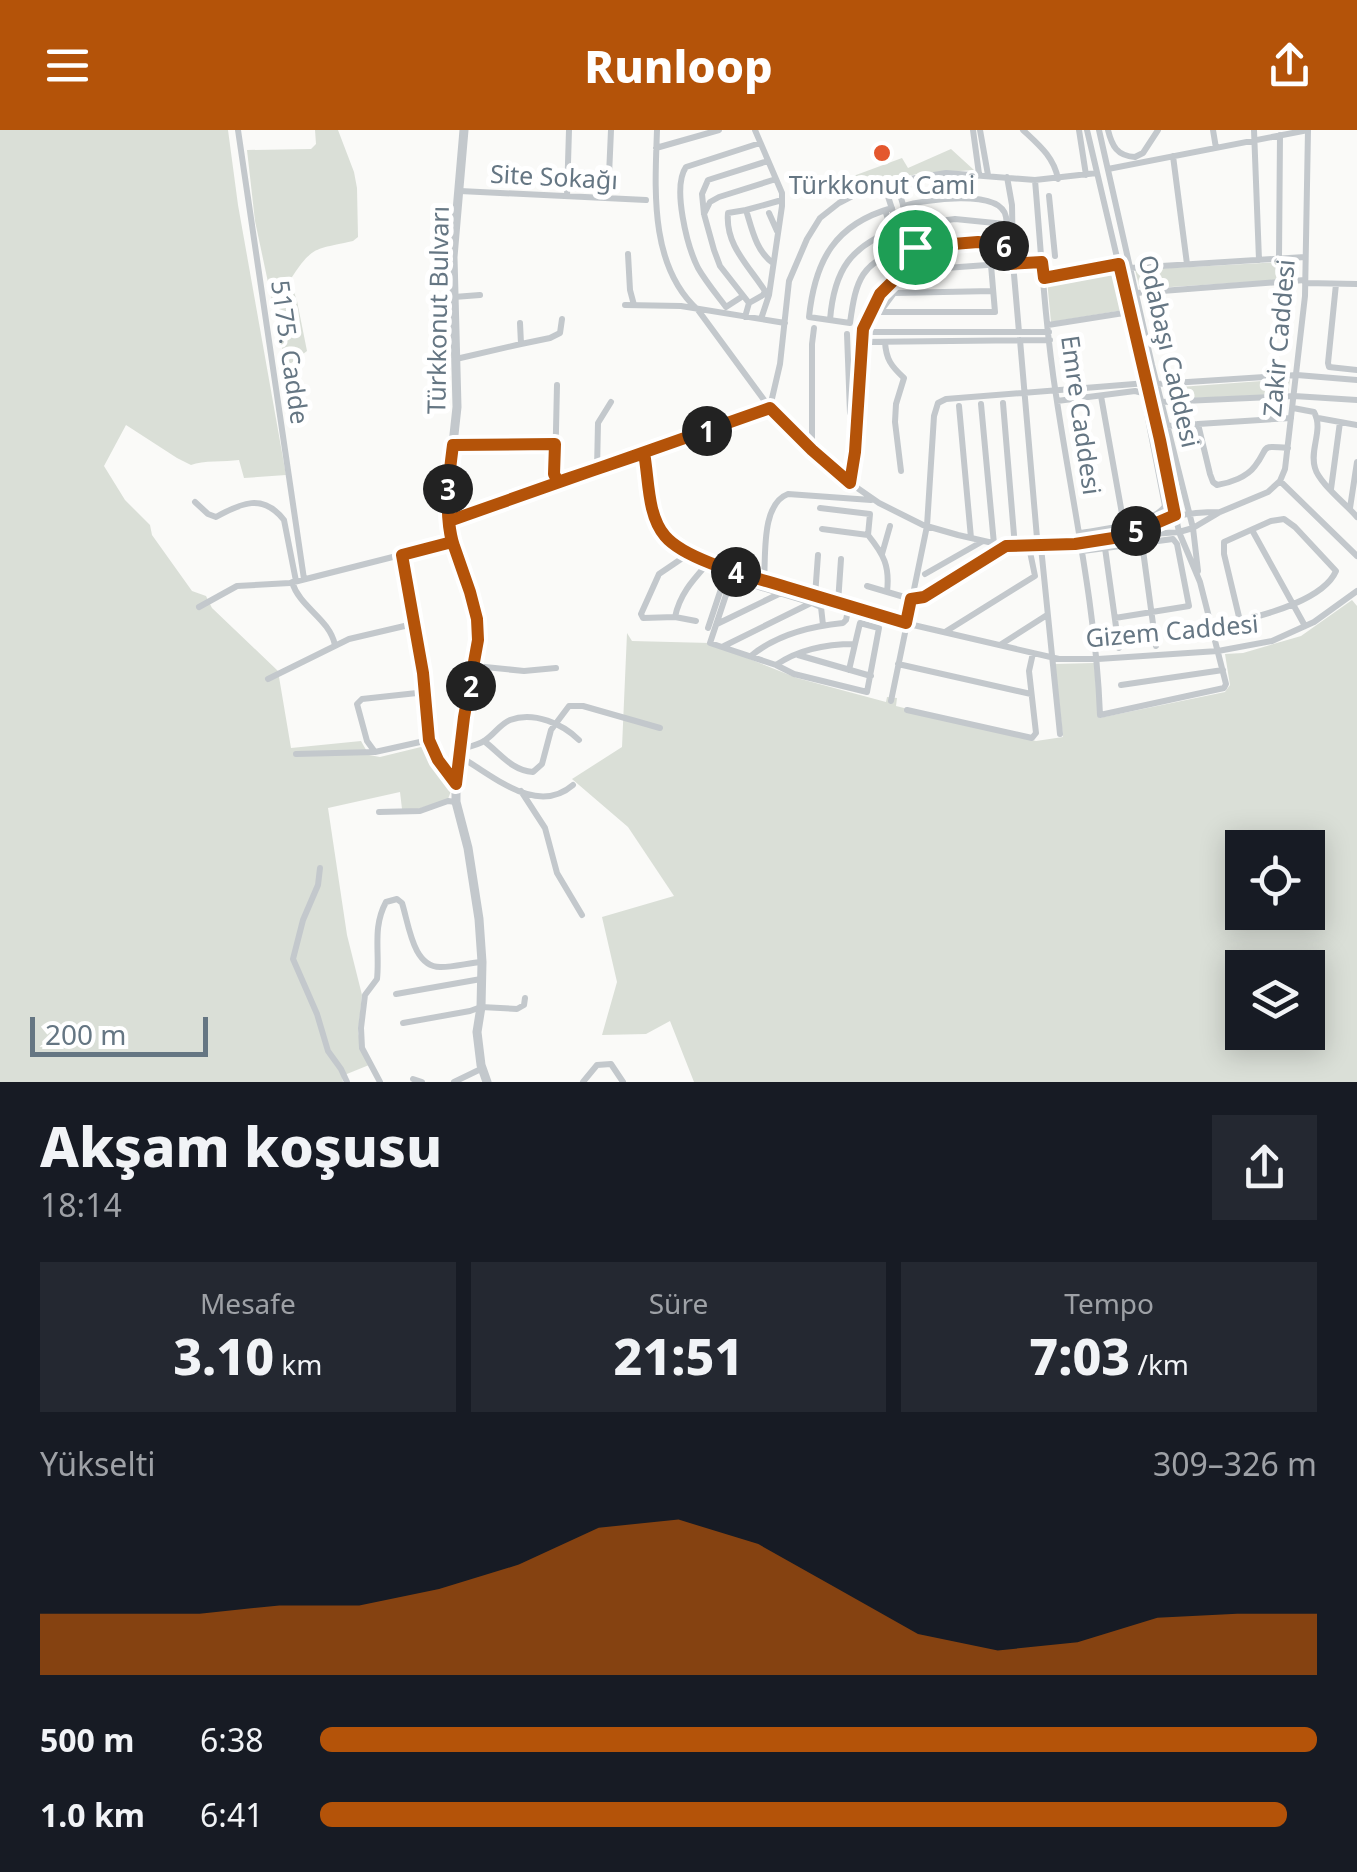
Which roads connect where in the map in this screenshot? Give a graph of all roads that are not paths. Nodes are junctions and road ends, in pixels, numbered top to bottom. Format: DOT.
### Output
graph roads {
  1 [pos="238,130"];
  2 [pos="464,130"];
  3 [pos="569,130"];
  4 [pos="611,130"];
  5 [pos="657,130"];
  6 [pos="686,130"];
  7 [pos="718,130"];
  8 [pos="755,130"];
  9 [pos="976,130"];
  10 [pos="1023,130"];
  11 [pos="1079,130"];
  12 [pos="1087,130"];
  13 [pos="1099,130"];
  14 [pos="1108,130"];
  15 [pos="1158,130"];
  16 [pos="1213,130"];
  17 [pos="1308,130"];
  18 [pos="1257,135"];
  19 [pos="1280,136"];
  20 [pos="686,140"];
  21 [pos="760,143"];
  22 [pos="656,148"];
  23 [pos="1216,148"];
  24 [pos="1173,156"];
  25 [pos="768,161"];
  26 [pos="1108,169"];
  27 [pos="1098,173"];
  28 [pos="984,175"];
  29 [pos="1086,175"];
  30 [pos="1007,177"];
  31 [pos="1058,178"];
  32 [pos="776,179"];
  33 [pos="1035,180"];
  34 [pos="896,182"];
  35 [pos="884,184"];
  36 [pos="460,191"];
  37 [pos="567,196"];
  38 [pos="1049,196"];
  39 [pos="608,198"];
  40 [pos="646,200"];
  41 [pos="782,200"];
  42 [pos="903,206"];
  43 [pos="888,209"];
  44 [pos="746,210"];
  45 [pos="770,213"];
  46 [pos="704,214"];
  47 [pos="1039,223"];
  48 [pos="1052,223"];
  49 [pos="1006,224"];
  50 [pos="909,225"];
  51 [pos="895,229"];
  52 [pos="778,234"];
  53 [pos="1004,246"];
  54 [pos="915,247"];
  55 [pos="901,249"];
  56 [pos="628,254"];
  57 [pos="1055,256"];
  58 [pos="1305,257"];
  59 [pos="1279,258"];
  60 [pos="1259,260"];
  61 [pos="1042,262"];
  62 [pos="774,263"];
  63 [pos="1011,263"];
  64 [pos="1119,264"];
  65 [pos="1187,264"];
  66 [pos="991,265"];
  67 [pos="1130,268"];
  68 [pos="922,269"];
  69 [pos="909,272"];
  70 [pos="1044,278"];
  71 [pos="1305,282"];
  72 [pos="1336,284"];
  73 [pos="1357,284"];
  74 [pos="993,291"];
  75 [pos="1136,293"];
  76 [pos="480,295"];
  77 [pos="453,297"];
  78 [pos="746,306"];
  79 [pos="698,310"];
  80 [pos="1130,312"];
  81 [pos="562,319"];
  82 [pos="761,319"];
  83 [pos="830,320"];
  84 [pos="785,322"];
  85 [pos="520,323"];
  86 [pos="814,328"];
  87 [pos="862,332"];
  88 [pos="1049,332"];
  89 [pos="847,334"];
  90 [pos="1019,336"];
  91 [pos="861,342"];
  92 [pos="885,342"];
  93 [pos="521,344"];
  94 [pos="456,359"];
  95 [pos="1357,370"];
  96 [pos="1297,374"];
  97 [pos="1357,380"];
  98 [pos="1147,383"];
  99 [pos="1157,384"];
  100 [pos="557,385"];
  101 [pos="1024,394"];
  102 [pos="1101,396"];
  103 [pos="1294,396"];
  104 [pos="1056,397"];
  105 [pos="1357,400"];
  106 [pos="611,402"];
  107 [pos="1161,402"];
  108 [pos="1003,403"];
  109 [pos="980,404"];
  110 [pos="959,406"];
  111 [pos="770,408"];
  112 [pos="1292,413"];
  113 [pos="857,418"];
  114 [pos="1317,418"];
  115 [pos="1340,422"];
  116 [pos="1198,424"];
  117 [pos="1357,425"];
  118 [pos="1167,426"];
  119 [pos="555,444"];
  120 [pos="453,445"];
  121 [pos="1288,448"];
  122 [pos="812,450"];
  123 [pos="644,453"];
  124 [pos="1357,462"];
  125 [pos="597,469"];
  126 [pos="900,471"];
  127 [pos="1280,480"];
  128 [pos="558,482"];
  129 [pos="850,483"];
  130 [pos="1330,488"];
  131 [pos="1186,498"];
  132 [pos="876,500"];
  133 [pos="1172,500"];
  134 [pos="195,502"];
  135 [pos="820,508"];
  136 [pos="1350,509"];
  137 [pos="1189,512"];
  138 [pos="1220,512"];
  139 [pos="1175,515"];
  140 [pos="1357,516"];
  141 [pos="449,521"];
  142 [pos="1124,525"];
  143 [pos="890,526"];
  144 [pos="927,526"];
  145 [pos="822,528"];
  146 [pos="1193,528"];
  147 [pos="1252,530"];
  148 [pos="1178,532"];
  149 [pos="1080,533"];
  150 [pos="868,535"];
  151 [pos="1126,536"];
  152 [pos="972,538"];
  153 [pos="1357,539"];
  154 [pos="983,541"];
  155 [pos="452,542"];
  156 [pos="1142,543"];
  157 [pos="994,544"];
  158 [pos="1006,546"];
  159 [pos="1029,546"];
  160 [pos="1015,547"];
  161 [pos="1041,547"];
  162 [pos="1082,548"];
  163 [pos="1106,548"];
  164 [pos="1350,548"];
  165 [pos="690,553"];
  166 [pos="402,555"];
  167 [pos="818,555"];
  168 [pos="882,555"];
  169 [pos="1357,556"];
  170 [pos="840,559"];
  171 [pos="710,561"];
  172 [pos="728,568"];
  173 [pos="925,574"];
  174 [pos="764,580"];
  175 [pos="298,581"];
  176 [pos="1200,582"];
  177 [pos="866,586"];
  178 [pos="887,592"];
  179 [pos="1357,592"];
  180 [pos="780,593"];
  181 [pos="814,599"];
  182 [pos="911,599"];
  183 [pos="838,602"];
  184 [pos="1292,604"];
  185 [pos="849,606"];
  186 [pos="199,607"];
  187 [pos="1151,612"];
  188 [pos="1047,615"];
  189 [pos="675,617"];
  190 [pos="1115,618"];
  191 [pos="696,621"];
  192 [pos="906,623"];
  193 [pos="412,624"];
  194 [pos="823,625"];
  195 [pos="1304,626"];
  196 [pos="712,627"];
  197 [pos="944,632"];
  198 [pos="855,644"];
  199 [pos="335,645"];
  200 [pos="998,646"];
  201 [pos="1156,646"];
  202 [pos="723,647"];
  203 [pos="1119,648"];
  204 [pos="1218,650"];
  205 [pos="1033,653"];
  206 [pos="796,654"];
  207 [pos="752,656"];
  208 [pos="1051,657"];
  209 [pos="1098,659"];
  210 [pos="776,664"];
  211 [pos="898,664"];
  212 [pos="475,666"];
  213 [pos="556,668"];
  214 [pos="849,670"];
  215 [pos="1223,670"];
  216 [pos="870,676"];
  217 [pos="268,679"];
  218 [pos="1121,685"];
  219 [pos="1032,694"];
  220 [pos="425,695"];
  221 [pos="891,701"];
  222 [pos="906,710"];
  223 [pos="556,723"];
  224 [pos="660,728"];
  225 [pos="1060,734"];
  226 [pos="429,740"];
  227 [pos="580,740"];
  228 [pos="484,741"];
  229 [pos="375,752"];
  230 [pos="460,753"];
  231 [pos="296,754"];
  232 [pos="456,784"];
  233 [pos="573,785"];
  234 [pos="520,791"];
  235 [pos="456,802"];
  236 [pos="379,812"];
  237 [pos="320,868"];
  238 [pos="582,914"];
  239 [pos="482,962"];
  240 [pos="481,979"];
  241 [pos="396,994"];
  242 [pos="525,998"];
  243 [pos="481,1006"];
  244 [pos="403,1023"];
  245 [pos="482,1068"];
  246 [pos="347,1082"];
  247 [pos="380,1082"];
  248 [pos="454,1082"];
  249 [pos="487,1082"];
  250 [pos="583,1082"];
  251 [pos="623,1082"];
  1 -- 175 [label="street, 5175. Cadde"];
  2 -- 36 [label="street, Türkkonut Bulvarı"];
  3 -- 37 [label="street"];
  4 -- 39 [label="street"];
  5 -- 22 [label="street"];
  6 -- 20 [label="street"];
  7 -- 20 [label="street"];
  8 -- 21 [label="street"];
  9 -- 28 [label="street"];
  10 -- 31 [label="street"];
  11 -- 29 [label="street"];
  12 -- 27 [label="street, Odabaşı Caddesi"];
  13 -- 26 [label="street, Odabaşı Caddesi"];
  14 -- 15 [label="street"];
  16 -- 23 [label="street"];
  17 -- 19 [label="street"];
  17 -- 58 [label="street, Zakir Caddesi"];
  18 -- 19 [label="street"];
  18 -- 23 [label="street"];
  18 -- 60 [label="street"];
  19 -- 59 [label="street"];
  20 -- 22 [label="street"];
  21 -- 25 [label="street"];
  21 -- 78 [label="street"];
  22 -- 79 [label="street"];
  23 -- 24 [label="street"];
  24 -- 26 [label="street"];
  24 -- 65 [label="street"];
  25 -- 32 [label="street"];
  25 -- 46 [label="street"];
  26 -- 67 [label="street, Odabaşı Caddesi"];
  27 -- 29 [label="street"];
  27 -- 64 [label="street, Odabaşı Caddesi"];
  28 -- 30 [label="street"];
  28 -- 34 [label="street"];
  29 -- 31 [label="street"];
  30 -- 33 [label="street"];
  30 -- 63 [label="street"];
  31 -- 33 [label="street"];
  32 -- 41 [label="street"];
  32 -- 46 [label="street"];
  33 -- 47 [label="street, Emre Caddesi"];
  34 -- 35 [label="street"];
  34 -- 42 [label="street"];
  35 -- 43 [label="street"];
  35 -- 84 [label="street"];
  36 -- 37 [label="street, Site Sokağı"];
  36 -- 77 [label="street, Türkkonut Bulvarı"];
  37 -- 39 [label="street, Site Sokağı"];
  38 -- 48 [label="street"];
  39 -- 40 [label="street, Site Sokağı"];
  41 -- 44 [label="street"];
  41 -- 52 [label="street"];
  42 -- 49 [label="street"];
  42 -- 50 [label="street"];
  43 -- 51 [label="street"];
  43 -- 83 [label="street"];
  44 -- 62 [label="street"];
  44 -- 78 [label="street"];
  45 -- 52 [label="street"];
  46 -- 78 [label="street"];
  47 -- 48 [label="street"];
  47 -- 61 [label="street, Emre Caddesi"];
  48 -- 57 [label="street"];
  49 -- 50 [label="street"];
  49 -- 53 [label="street"];
  50 -- 54 [label="street"];
  51 -- 55 [label="street"];
  51 -- 83 [label="street"];
  52 -- 62 [label="street"];
  53 -- 54 [label="street"];
  53 -- 63 [label="street"];
  54 -- 68 [label="street"];
  55 -- 69 [label="street"];
  55 -- 83 [label="street"];
  56 -- 79 [label="street"];
  58 -- 59 [label="street"];
  58 -- 71 [label="street, Zakir Caddesi"];
  59 -- 60 [label="street"];
  60 -- 65 [label="street"];
  61 -- 63 [label="street"];
  61 -- 70 [label="street, Emre Caddesi"];
  62 -- 82 [label="street"];
  63 -- 66 [label="street"];
  63 -- 90 [label="street"];
  64 -- 70 [label="street"];
  64 -- 80 [label="street, Odabaşı Caddesi"];
  65 -- 67 [label="street"];
  66 -- 68 [label="street"];
  66 -- 74 [label="street"];
  67 -- 75 [label="street, Odabaşı Caddesi"];
  68 -- 69 [label="street"];
  69 -- 87 [label="street"];
  70 -- 88 [label="street, Emre Caddesi"];
  71 -- 72 [label="street"];
  71 -- 75 [label="street"];
  71 -- 96 [label="street, Zakir Caddesi"];
  72 -- 73 [label="street"];
  72 -- 95 [label="street"];
  74 -- 74 [label="street"];
  75 -- 99 [label="street, Odabaşı Caddesi"];
  76 -- 77 [label="street"];
  77 -- 94 [label="street, Türkkonut Bulvarı"];
  78 -- 79 [label="street"];
  78 -- 82 [label="street"];
  79 -- 111 [label="street"];
  80 -- 88 [label="street"];
  80 -- 98 [label="street, Odabaşı Caddesi"];
  81 -- 93 [label="street"];
  82 -- 84 [label="street"];
  84 -- 111 [label="street"];
  85 -- 93 [label="street"];
  86 -- 122 [label="street"];
  87 -- 90 [label="street"];
  87 -- 91 [label="street"];
  88 -- 90 [label="street"];
  88 -- 104 [label="street, Emre Caddesi"];
  89 -- 113 [label="street"];
  90 -- 92 [label="street"];
  90 -- 101 [label="street"];
  91 -- 92 [label="street"];
  91 -- 113 [label="street"];
  92 -- 126 [label="street"];
  93 -- 94 [label="street"];
  94 -- 120 [label="street, Türkkonut Bulvarı"];
  96 -- 97 [label="street"];
  96 -- 99 [label="street"];
  96 -- 103 [label="street, Zakir Caddesi"];
  98 -- 104 [label="street"];
  98 -- 133 [label="street, Odabaşı Caddesi"];
  99 -- 107 [label="street, Odabaşı Caddesi"];
  100 -- 119 [label="street"];
  101 -- 104 [label="street"];
  101 -- 144 [label="street"];
  101 -- 161 [label="street"];
  102 -- 104 [label="street"];
  102 -- 142 [label="street"];
  102 -- 142 [label="street"];
  103 -- 105 [label="street"];
  103 -- 107 [label="street"];
  103 -- 112 [label="street, Zakir Caddesi"];
  104 -- 149 [label="street, Emre Caddesi"];
  106 -- 125 [label="street"];
  107 -- 118 [label="street, Odabaşı Caddesi"];
  108 -- 160 [label="street"];
  109 -- 157 [label="street"];
  110 -- 152 [label="street"];
  111 -- 122 [label="street"];
  111 -- 123 [label="street"];
  112 -- 114 [label="street"];
  112 -- 116 [label="street"];
  112 -- 121 [label="street, Zakir Caddesi"];
  113 -- 129 [label="street"];
  114 -- 115 [label="street"];
  114 -- 130 [label="street"];
  115 -- 117 [label="street"];
  115 -- 130 [label="street"];
  116 -- 118 [label="street"];
  116 -- 121 [label="street"];
  118 -- 131 [label="street, Odabaşı Caddesi"];
  119 -- 120 [label="street"];
  119 -- 128 [label="street"];
  120 -- 141 [label="street, Türkkonut Bulvarı"];
  121 -- 127 [label="street, Zakir Caddesi"];
  122 -- 129 [label="street"];
  123 -- 125 [label="street"];
  123 -- 165 [label="street, Gizem Caddesi"];
  124 -- 136 [label="street"];
  125 -- 128 [label="street"];
  127 -- 138 [label="street"];
  127 -- 164 [label="street"];
  128 -- 141 [label="street"];
  129 -- 132 [label="street"];
  130 -- 136 [label="street"];
  131 -- 133 [label="street"];
  131 -- 137 [label="street, Odabaşı Caddesi"];
  132 -- 144 [label="street"];
  132 -- 174 [label="street"];
  133 -- 139 [label="street, Odabaşı Caddesi"];
  134 -- 175 [label="street"];
  135 -- 150 [label="street"];
  136 -- 140 [label="street"];
  137 -- 138 [label="street"];
  137 -- 139 [label="street"];
  137 -- 146 [label="street, Odabaşı Caddesi"];
  138 -- 146 [label="street"];
  139 -- 148 [label="street, Odabaşı Caddesi"];
  139 -- 151 [label="street"];
  141 -- 155 [label="street, Türkkonut Bulvarı"];
  142 -- 149 [label="street"];
  143 -- 168 [label="street"];
  144 -- 152 [label="street"];
  144 -- 182 [label="street"];
  145 -- 150 [label="street"];
  146 -- 148 [label="street"];
  146 -- 176 [label="street, Odabaşı Caddesi"];
  147 -- 184 [label="street"];
  147 -- 184 [label="street"];
  147 -- 184 [label="street"];
  148 -- 151 [label="street"];
  148 -- 176 [label="street, Odabaşı Caddesi"];
  149 -- 162 [label="street, Emre Caddesi"];
  150 -- 168 [label="street"];
  151 -- 162 [label="street"];
  152 -- 154 [label="street"];
  153 -- 164 [label="street"];
  154 -- 157 [label="street"];
  154 -- 173 [label="street"];
  155 -- 166 [label="street"];
  155 -- 212 [label="street, Türkkonut Bulvarı"];
  156 -- 163 [label="street"];
  156 -- 187 [label="street"];
  156 -- 187 [label="street"];
  157 -- 158 [label="street"];
  158 -- 160 [label="street"];
  158 -- 182 [label="street"];
  159 -- 160 [label="street"];
  159 -- 161 [label="street"];
  159 -- 197 [label="street"];
  161 -- 162 [label="street"];
  161 -- 188 [label="street"];
  162 -- 163 [label="street"];
  162 -- 209 [label="street, Emre Caddesi"];
  163 -- 190 [label="street"];
  164 -- 169 [label="street"];
  165 -- 171 [label="street, Gizem Caddesi"];
  165 -- 189 [label="street"];
  166 -- 175 [label="street"];
  166 -- 193 [label="street"];
  167 -- 181 [label="street"];
  168 -- 178 [label="street"];
  170 -- 183 [label="street"];
  171 -- 172 [label="street, Gizem Caddesi"];
  171 -- 189 [label="street"];
  172 -- 174 [label="street, Gizem Caddesi"];
  172 -- 196 [label="street"];
  174 -- 181 [label="street, Gizem Caddesi"];
  175 -- 186 [label="street"];
  175 -- 199 [label="street"];
  176 -- 204 [label="street, Odabaşı Caddesi"];
  177 -- 178 [label="street"];
  178 -- 182 [label="street"];
  179 -- 195 [label="street, Gizem Caddesi"];
  180 -- 181 [label="street"];
  180 -- 196 [label="street"];
  180 -- 196 [label="street"];
  181 -- 183 [label="street, Gizem Caddesi"];
  181 -- 194 [label="street"];
  181 -- 202 [label="street"];
  182 -- 192 [label="street"];
  183 -- 185 [label="street, Gizem Caddesi"];
  184 -- 195 [label="street"];
  185 -- 192 [label="street, Gizem Caddesi"];
  185 -- 194 [label="street"];
  187 -- 190 [label="street"];
  187 -- 201 [label="street"];
  188 -- 200 [label="street"];
  188 -- 208 [label="street"];
  189 -- 191 [label="street"];
  190 -- 203 [label="street"];
  192 -- 197 [label="street, Gizem Caddesi"];
  192 -- 211 [label="street"];
  193 -- 199 [label="street"];
  193 -- 220 [label="street"];
  194 -- 207 [label="street"];
  195 -- 204 [label="street, Gizem Caddesi"];
  196 -- 202 [label="street"];
  197 -- 200 [label="street, Gizem Caddesi"];
  198 -- 206 [label="street"];
  198 -- 214 [label="street"];
  198 -- 216 [label="street"];
  199 -- 217 [label="street"];
  200 -- 205 [label="street, Gizem Caddesi"];
  202 -- 207 [label="street"];
  204 -- 209 [label="street, Gizem Caddesi"];
  204 -- 215 [label="street, Odabaşı Caddesi"];
  205 -- 208 [label="street, Gizem Caddesi"];
  205 -- 219 [label="street"];
  206 -- 210 [label="street"];
  206 -- 214 [label="street"];
  207 -- 210 [label="street"];
  208 -- 209 [label="street, Gizem Caddesi"];
  208 -- 225 [label="street"];
  209 -- 215 [label="street, Emre Caddesi"];
  210 -- 216 [label="street"];
  211 -- 219 [label="street"];
  211 -- 221 [label="street"];
  212 -- 213 [label="street"];
  212 -- 230 [label="street, Türkkonut Bulvarı"];
  214 -- 216 [label="street"];
  215 -- 218 [label="street"];
  219 -- 222 [label="street"];
  220 -- 226 [label="street"];
  220 -- 229 [label="street"];
  223 -- 224 [label="street"];
  223 -- 227 [label="street"];
  223 -- 228 [label="street"];
  223 -- 228 [label="street"];
  226 -- 229 [label="street"];
  226 -- 232 [label="street"];
  228 -- 230 [label="street"];
  229 -- 231 [label="street"];
  230 -- 232 [label="street, Türkkonut Bulvarı"];
  230 -- 234 [label="street"];
  232 -- 235 [label="street, Türkkonut Bulvarı"];
  233 -- 234 [label="street"];
  234 -- 238 [label="street"];
  235 -- 236 [label="street"];
  235 -- 239 [label="street, Türkkonut Bulvarı"];
  237 -- 246 [label="street"];
  239 -- 240 [label="street, Türkkonut Bulvarı"];
  239 -- 247 [label="street"];
  240 -- 241 [label="street"];
  240 -- 243 [label="street, Türkkonut Bulvarı"];
  242 -- 243 [label="street"];
  243 -- 244 [label="street"];
  243 -- 245 [label="street, Türkkonut Bulvarı"];
  245 -- 248 [label="street"];
  245 -- 249 [label="street, Türkkonut Bulvarı"];
  250 -- 251 [label="street"];
}
